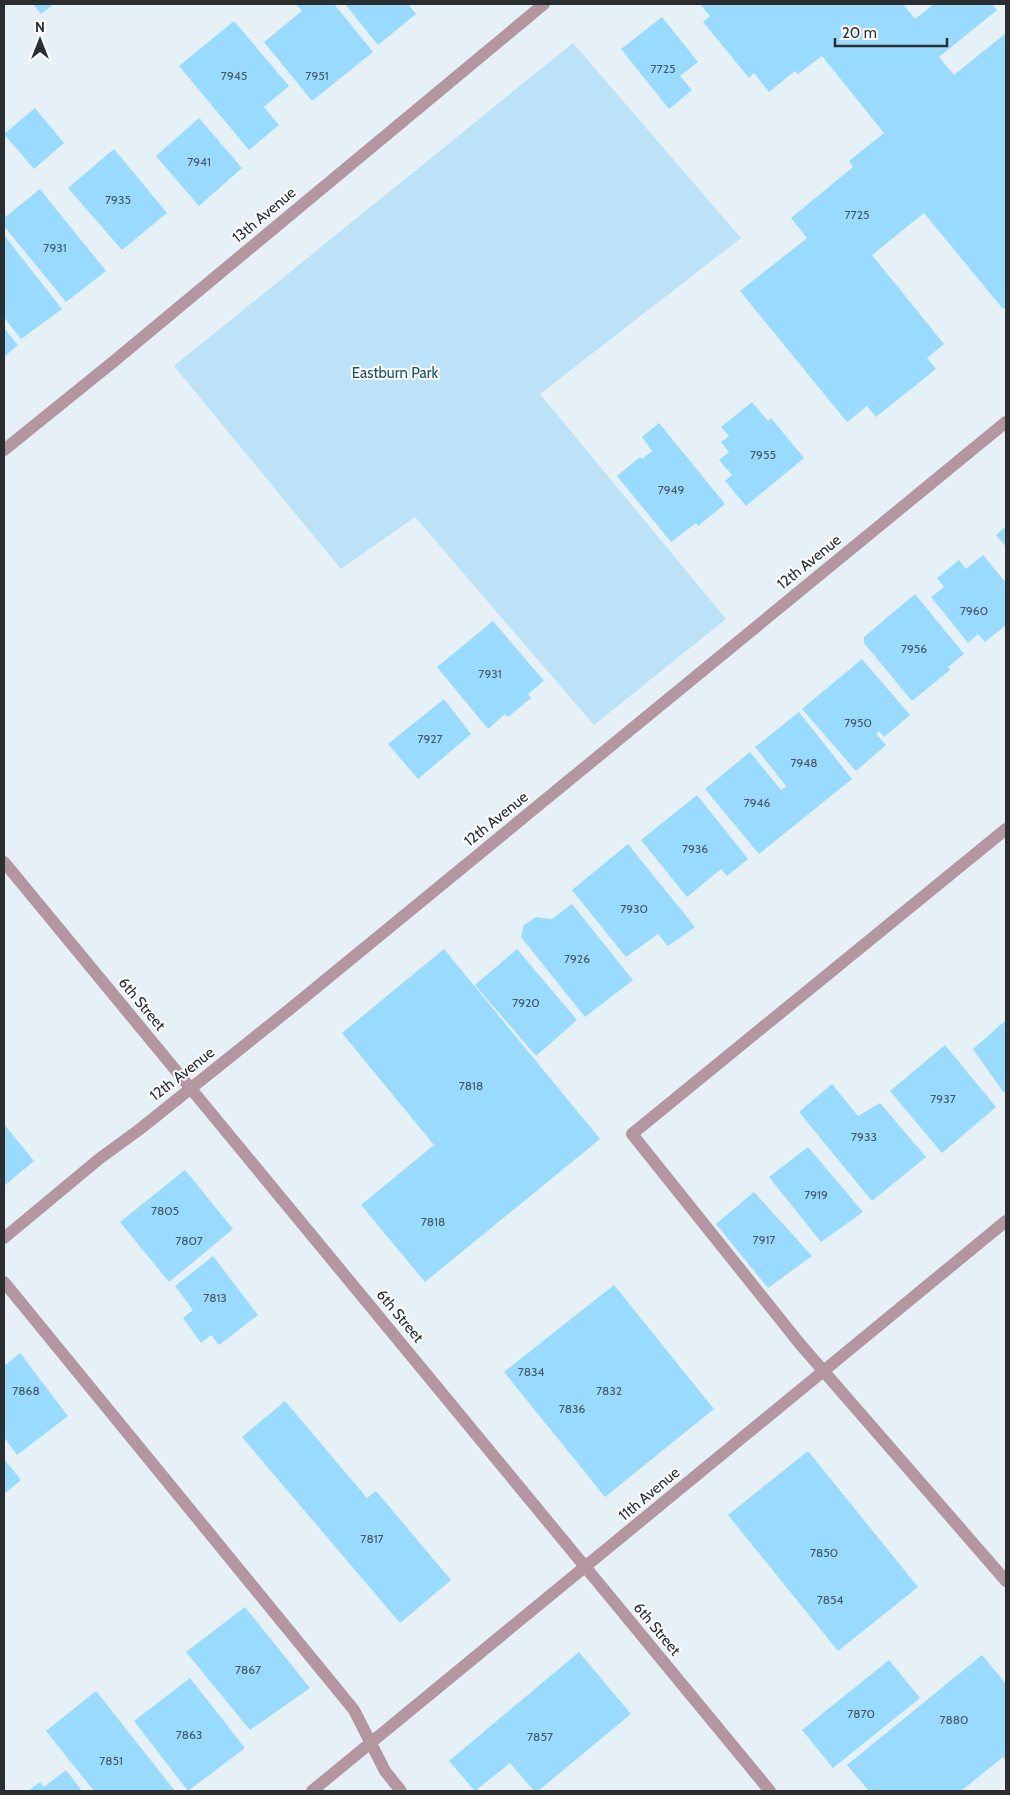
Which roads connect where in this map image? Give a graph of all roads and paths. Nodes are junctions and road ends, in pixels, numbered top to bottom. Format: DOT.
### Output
graph roads {
  1 [pos="544,4"];
  2 [pos="1006,422"];
  3 [pos="4,450"];
  4 [pos="1006,828"];
  5 [pos="4,862"];
  6 [pos="190,1088"];
  7 [pos="1006,1221"];
  8 [pos="4,1238"];
  9 [pos="4,1282"];
  10 [pos="824,1370"];
  11 [pos="585,1568"];
  12 [pos="1006,1581"];
  13 [pos="371,1742"];
  14 [pos="312,1791"];
  15 [pos="401,1791"];
  16 [pos="770,1791"];
  1 -- 3 [label="street, 13th Avenue"];
  2 -- 6 [label="street, 12th Avenue"];
  4 -- 10 [label="street"];
  5 -- 6 [label="street, 6th Street"];
  6 -- 8 [label="street, 12th Avenue"];
  6 -- 11 [label="street, 6th Street"];
  7 -- 10 [label="street, 11th Avenue"];
  9 -- 13 [label="street"];
  10 -- 11 [label="street, 11th Avenue"];
  10 -- 12 [label="street"];
  11 -- 13 [label="street, 11th Avenue"];
  11 -- 16 [label="street, 6th Street"];
  13 -- 14 [label="street, 11th Avenue"];
  13 -- 15 [label="street"];
}
